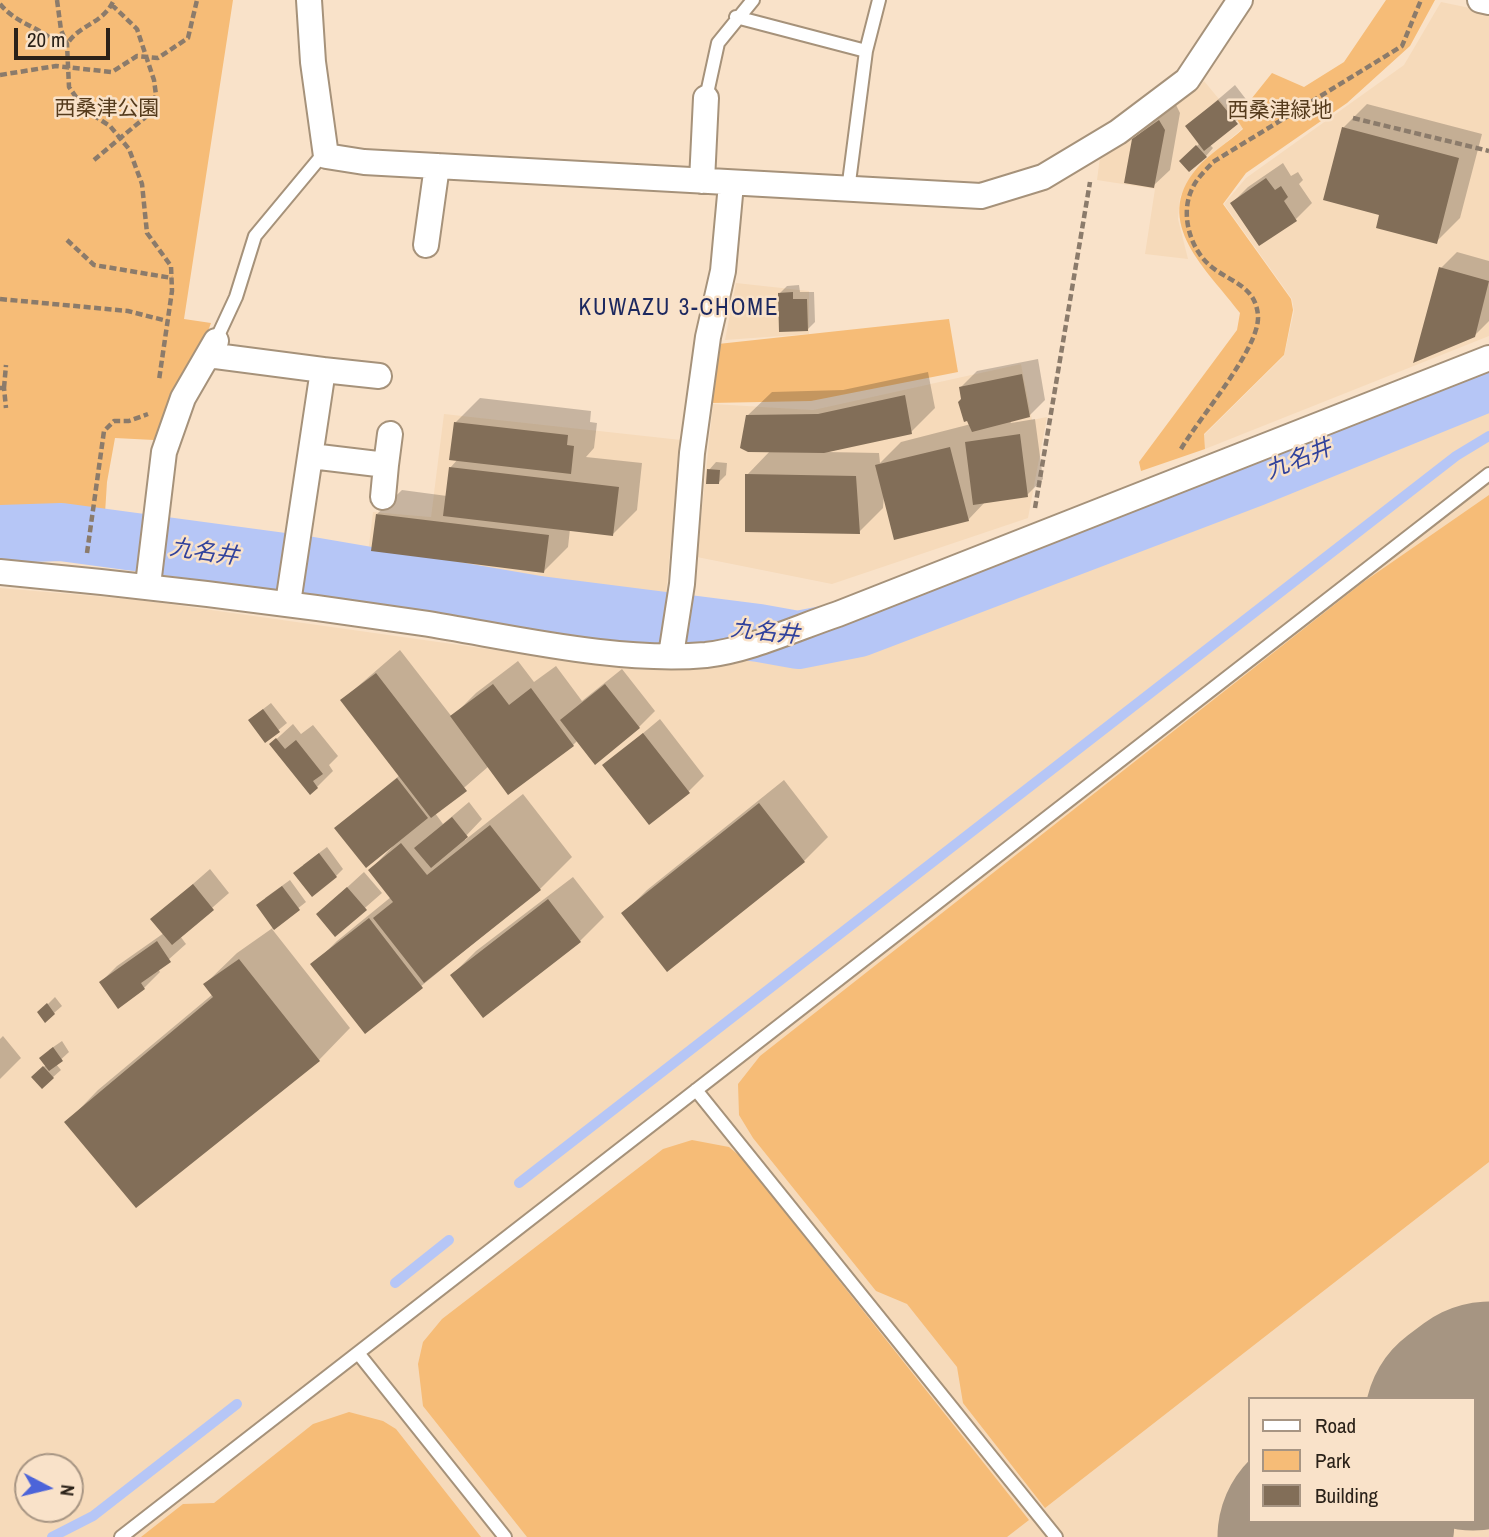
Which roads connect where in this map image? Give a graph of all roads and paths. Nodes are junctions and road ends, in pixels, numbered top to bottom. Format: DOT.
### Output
graph roads {
  1 [pos="57,0"];
  2 [pos="197,0"];
  3 [pos="309,0"];
  4 [pos="753,0"];
  5 [pos="879,0"];
  6 [pos="1240,0"];
  7 [pos="1421,0"];
  8 [pos="1480,0"];
  9 [pos="113,2"];
  10 [pos="1489,2"];
  11 [pos="0,4"];
  12 [pos="736,17"];
  13 [pos="68,44"];
  14 [pos="866,51"];
  15 [pos="145,57"];
  16 [pos="68,68"];
  17 [pos="0,75"];
  18 [pos="706,98"];
  19 [pos="1353,118"];
  20 [pos="120,139"];
  21 [pos="1097,143"];
  22 [pos="1489,151"];
  23 [pos="326,156"];
  24 [pos="94,160"];
  25 [pos="437,166"];
  26 [pos="702,181"];
  27 [pos="731,184"];
  28 [pos="848,190"];
  29 [pos="67,240"];
  30 [pos="426,246"];
  31 [pos="172,278"];
  32 [pos="0,299"];
  33 [pos="167,320"];
  34 [pos="212,347"];
  35 [pos="1489,358"];
  36 [pos="6,365"];
  37 [pos="323,370"];
  38 [pos="379,376"];
  39 [pos="2,388"];
  40 [pos="157,393"];
  41 [pos="155,405"];
  42 [pos="6,408"];
  43 [pos="390,434"];
  44 [pos="311,456"];
  45 [pos="386,465"];
  46 [pos="1489,474"];
  47 [pos="1158,489"];
  48 [pos="383,497"];
  49 [pos="1030,540"];
  50 [pos="0,572"];
  51 [pos="83,579"];
  52 [pos="148,585"];
  53 [pos="288,603"];
  54 [pos="671,655"];
  55 [pos="696,1090"];
  56 [pos="358,1353"];
  57 [pos="121,1537"];
  58 [pos="505,1537"];
  59 [pos="1056,1537"];
  1 -- 13 [label="path"];
  2 -- 15 [label="path"];
  3 -- 23 [label="street"];
  4 -- 12 [label="lane"];
  5 -- 14 [label="lane"];
  6 -- 21 [label="street"];
  7 -- 47 [label="path"];
  8 -- 10 [label="street"];
  9 -- 13 [label="path"];
  9 -- 15 [label="path"];
  11 -- 13 [label="path"];
  12 -- 14 [label="lane"];
  12 -- 18 [label="lane"];
  13 -- 16 [label="path"];
  14 -- 28 [label="lane"];
  15 -- 16 [label="path"];
  15 -- 20 [label="path"];
  16 -- 17 [label="path"];
  16 -- 20 [label="path"];
  18 -- 26 [label="street"];
  19 -- 22 [label="path"];
  20 -- 24 [label="path"];
  20 -- 31 [label="path"];
  21 -- 28 [label="street"];
  21 -- 49 [label="path"];
  23 -- 25 [label="street"];
  23 -- 34 [label="lane"];
  25 -- 26 [label="street"];
  25 -- 30 [label="street"];
  26 -- 27 [label="street"];
  27 -- 28 [label="street"];
  27 -- 54 [label="street"];
  29 -- 31 [label="path"];
  31 -- 33 [label="path"];
  32 -- 33 [label="path"];
  33 -- 40 [label="path"];
  34 -- 37 [label="street"];
  34 -- 52 [label="street"];
  35 -- 47 [label="street"];
  36 -- 39 [label="path"];
  37 -- 38 [label="street"];
  37 -- 44 [label="street"];
  39 -- 42 [label="path"];
  41 -- 51 [label="path"];
  43 -- 45 [label="street"];
  44 -- 45 [label="street"];
  44 -- 53 [label="street"];
  45 -- 48 [label="street"];
  46 -- 55 [label="lane"];
  47 -- 49 [label="street"];
  49 -- 54 [label="street"];
  50 -- 51 [label="street"];
  51 -- 52 [label="street"];
  52 -- 53 [label="street"];
  53 -- 54 [label="street"];
  55 -- 56 [label="lane"];
  55 -- 59 [label="lane"];
  56 -- 57 [label="lane"];
  56 -- 58 [label="lane"];
}
